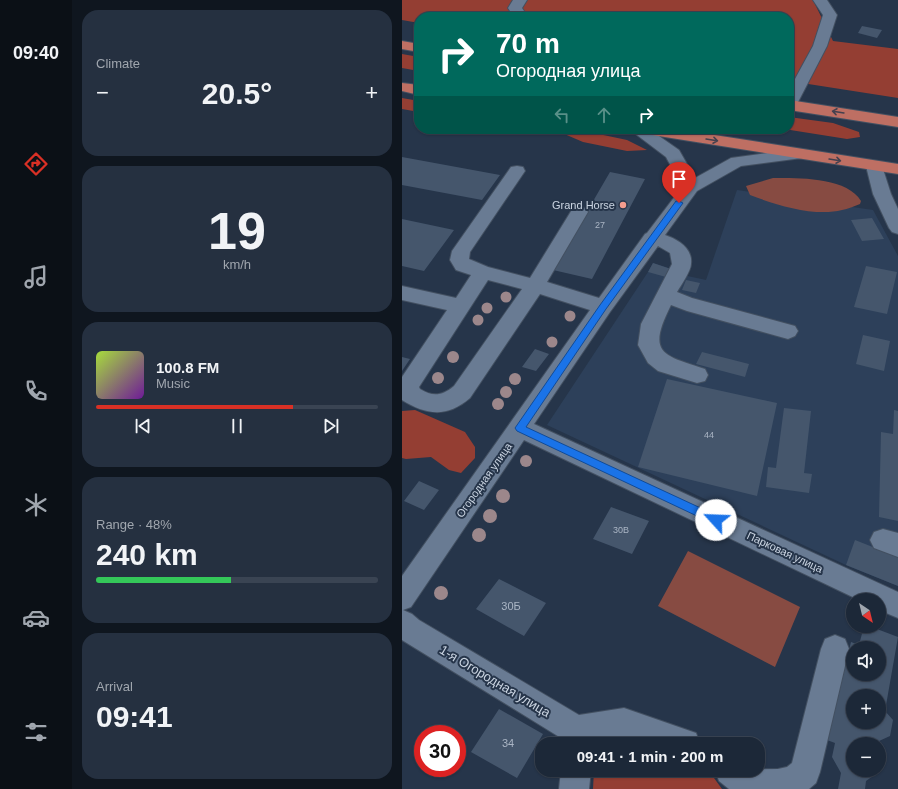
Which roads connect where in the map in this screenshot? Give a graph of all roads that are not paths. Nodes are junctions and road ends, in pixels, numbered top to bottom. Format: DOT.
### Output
graph roads {
  1 [pos="520,0"];
  2 [pos="820,0"];
  3 [pos="518,12"];
  4 [pos="402,45"];
  5 [pos="414,47"];
  6 [pos="402,87"];
  7 [pos="414,89"];
  8 [pos="794,95"];
  9 [pos="794,105"];
  10 [pos="898,122"];
  11 [pos="646,134"];
  12 [pos="676,134"];
  13 [pos="796,154"];
  14 [pos="874,166"];
  15 [pos="898,169"];
  16 [pos="517,171"];
  17 [pos="691,187"];
  18 [pos="579,212"];
  19 [pos="898,228"];
  20 [pos="652,238"];
  21 [pos="483,272"];
  22 [pos="534,286"];
  23 [pos="402,293"];
  24 [pos="665,296"];
  25 [pos="460,306"];
  26 [pos="603,307"];
  27 [pos="788,331"];
  28 [pos="697,375"];
  29 [pos="520,428"];
  30 [pos="402,598"];
  31 [pos="898,605"];
  32 [pos="402,623"];
  33 [pos="835,649"];
  34 [pos="576,737"];
  35 [pos="665,737"];
  36 [pos="575,777"];
  37 [pos="741,782"];
  38 [pos="574,789"];
  1 -- 3 [label="street"];
  2 -- 8 [label="street"];
  4 -- 5 [label="highway"];
  6 -- 7 [label="highway"];
  10 -- 9 [label="highway, one-way"];
  11 -- 17 [label="street"];
  12 -- 13 [label="highway, one-way"];
  13 -- 14 [label="highway, one-way"];
  13 -- 17 [label="street"];
  14 -- 15 [label="highway"];
  14 -- 19 [label="street"];
  16 -- 21 [label="street"];
  17 -- 20 [label="street, Огородная улица"];
  18 -- 22 [label="street"];
  20 -- 24 [label="street"];
  20 -- 26 [label="street, Огородная улица"];
  21 -- 22 [label="street"];
  21 -- 25 [label="street"];
  22 -- 25 [label="street"];
  22 -- 26 [label="street"];
  23 -- 25 [label="street"];
  24 -- 27 [label="street"];
  24 -- 28 [label="street"];
  26 -- 29 [label="street, Огородная улица"];
  29 -- 30 [label="street, Огородная улица"];
  29 -- 31 [label="street, Парковая улица"];
  32 -- 34 [label="street, 1-я Огородная улица"];
  33 -- 37 [label="street"];
  34 -- 35 [label="street"];
  36 -- 38 [label="street"];
}
